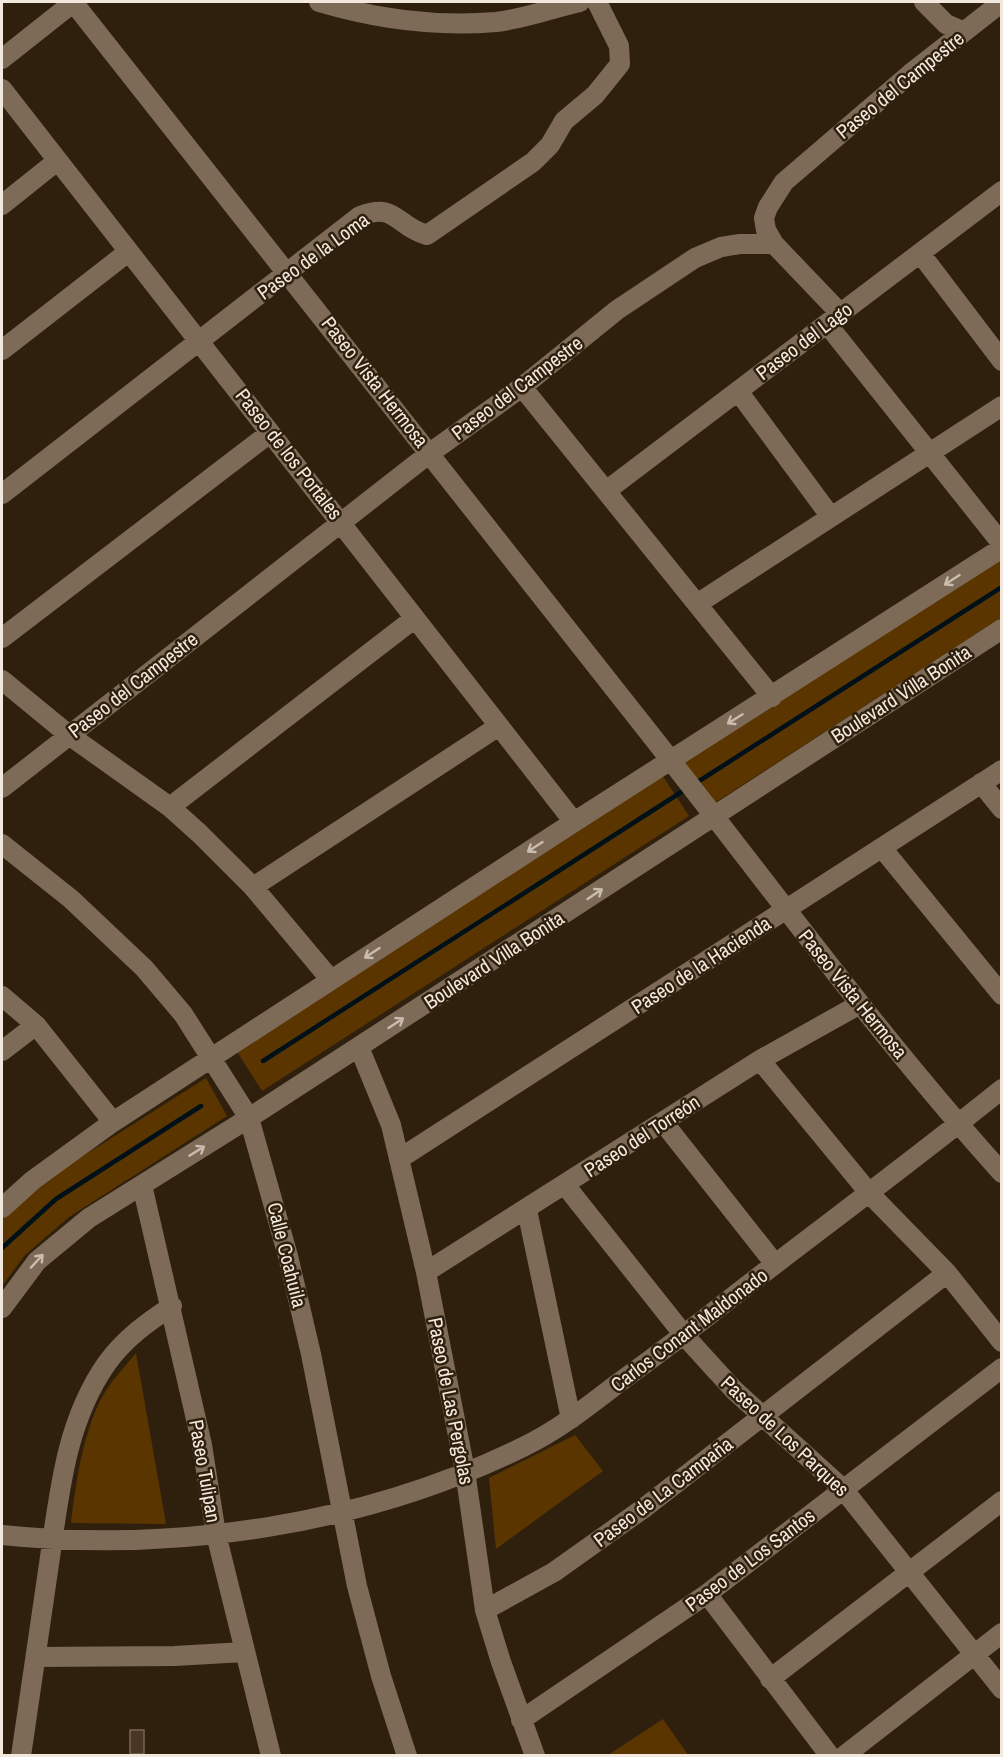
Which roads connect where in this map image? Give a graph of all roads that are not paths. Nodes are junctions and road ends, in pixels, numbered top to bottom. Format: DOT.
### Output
graph roads {
  1 [pos="73,2"];
  2 [pos="319,2"];
  3 [pos="580,2"];
  4 [pos="597,2"];
  5 [pos="924,2"];
  6 [pos="1002,2"];
  7 [pos="964,32"];
  8 [pos="2,59"];
  9 [pos="2,88"];
  10 [pos="57,161"];
  11 [pos="1002,191"];
  12 [pos="2,205"];
  13 [pos="774,244"];
  14 [pos="128,252"];
  15 [pos="920,253"];
  16 [pos="289,272"];
  17 [pos="833,319"];
  18 [pos="200,341"];
  19 [pos="2,350"];
  20 [pos="1002,361"];
  21 [pos="522,387"];
  22 [pos="738,391"];
  23 [pos="1002,406"];
  24 [pos="270,433"];
  25 [pos="430,453"];
  26 [pos="929,453"];
  27 [pos="606,491"];
  28 [pos="2,494"];
  29 [pos="831,517"];
  30 [pos="342,522"];
  31 [pos="1002,546"];
  32 [pos="697,604"];
  33 [pos="415,618"];
  34 [pos="1002,629"];
  35 [pos="2,638"];
  36 [pos="2,680"];
  37 [pos="772,697"];
  38 [pos="498,726"];
  39 [pos="69,735"];
  40 [pos="672,762"];
  41 [pos="1002,770"];
  42 [pos="981,783"];
  43 [pos="2,788"];
  44 [pos="170,807"];
  45 [pos="1002,809"];
  46 [pos="711,813"];
  47 [pos="574,822"];
  48 [pos="2,844"];
  49 [pos="882,848"];
  50 [pos="253,887"];
  51 [pos="786,910"];
  52 [pos="331,980"];
  53 [pos="1002,995"];
  54 [pos="2,996"];
  55 [pos="860,1004"];
  56 [pos="36,1025"];
  57 [pos="359,1047"];
  58 [pos="2,1051"];
  59 [pos="759,1060"];
  60 [pos="214,1062"];
  61 [pos="1002,1089"];
  62 [pos="247,1114"];
  63 [pos="113,1122"];
  64 [pos="663,1122"];
  65 [pos="958,1124"];
  66 [pos="399,1159"];
  67 [pos="1002,1173"];
  68 [pos="142,1185"];
  69 [pos="565,1185"];
  70 [pos="870,1194"];
  71 [pos="2,1208"];
  72 [pos="527,1210"];
  73 [pos="775,1264"];
  74 [pos="426,1272"];
  75 [pos="947,1273"];
  76 [pos="172,1306"];
  77 [pos="2,1308"];
  78 [pos="684,1335"];
  79 [pos="1002,1342"];
  80 [pos="1002,1368"];
  81 [pos="762,1416"];
  82 [pos="571,1419"];
  83 [pos="465,1471"];
  84 [pos="843,1489"];
  85 [pos="1002,1501"];
  86 [pos="344,1513"];
  87 [pos="216,1534"];
  88 [pos="2,1535"];
  89 [pos="53,1540"];
  90 [pos="910,1572"];
  91 [pos="708,1594"];
  92 [pos="485,1610"];
  93 [pos="1002,1633"];
  94 [pos="244,1652"];
  95 [pos="974,1654"];
  96 [pos="36,1657"];
  97 [pos="770,1679"];
  98 [pos="1002,1689"];
  99 [pos="520,1720"];
  100 [pos="21,1755"];
  101 [pos="271,1755"];
  102 [pos="407,1755"];
  103 [pos="535,1755"];
  104 [pos="830,1755"];
  105 [pos="844,1755"];
  1 -- 8 [label="street"];
  1 -- 16 [label="street, Paseo Vista Hermosa"];
  2 -- 3 [label="street"];
  4 -- 16 [label="street, Paseo de la Loma"];
  5 -- 7 [label="street"];
  6 -- 7 [label="street, Paseo del Campestre"];
  7 -- 13 [label="street, Paseo del Campestre"];
  9 -- 10 [label="street, Paseo de los Portales"];
  10 -- 12 [label="street"];
  10 -- 14 [label="street, Paseo de los Portales"];
  11 -- 15 [label="street, Paseo del Lago"];
  13 -- 17 [label="street"];
  13 -- 21 [label="street, Paseo del Campestre"];
  14 -- 18 [label="street, Paseo de los Portales"];
  14 -- 19 [label="street"];
  15 -- 17 [label="street, Paseo del Lago"];
  15 -- 20 [label="street"];
  16 -- 18 [label="street, Paseo de la Loma"];
  16 -- 25 [label="street, Paseo Vista Hermosa"];
  17 -- 22 [label="street, Paseo del Lago"];
  17 -- 26 [label="street"];
  18 -- 24 [label="street, Paseo de los Portales"];
  18 -- 28 [label="street, Paseo de la Loma"];
  21 -- 25 [label="street, Paseo del Campestre"];
  21 -- 27 [label="street"];
  22 -- 27 [label="street, Paseo del Lago"];
  22 -- 29 [label="street"];
  23 -- 26 [label="street"];
  24 -- 30 [label="street, Paseo de los Portales"];
  24 -- 35 [label="street"];
  25 -- 30 [label="street, Paseo del Campestre"];
  25 -- 40 [label="street, Paseo Vista Hermosa"];
  26 -- 29 [label="street"];
  26 -- 31 [label="street"];
  27 -- 32 [label="street"];
  29 -- 32 [label="street"];
  30 -- 33 [label="street, Paseo de los Portales"];
  30 -- 39 [label="street, Paseo del Campestre"];
  31 -- 37 [label="street, one-way"];
  32 -- 37 [label="street"];
  33 -- 38 [label="street, Paseo de los Portales"];
  33 -- 44 [label="street"];
  34 -- 46 [label="street, Boulevard Villa Bonita"];
  36 -- 39 [label="street"];
  37 -- 40 [label="street, one-way"];
  38 -- 47 [label="street, Paseo de los Portales"];
  38 -- 50 [label="street"];
  39 -- 43 [label="street, Paseo del Campestre"];
  39 -- 44 [label="street"];
  40 -- 46 [label="street, Paseo Vista Hermosa"];
  40 -- 47 [label="street"];
  41 -- 42 [label="street, Paseo de la Hacienda"];
  42 -- 45 [label="street"];
  42 -- 49 [label="street, Paseo de la Hacienda"];
  44 -- 50 [label="street"];
  46 -- 51 [label="street, Paseo Vista Hermosa"];
  57 -- 46 [label="street, Boulevard Villa Bonita, one-way"];
  47 -- 52 [label="street, one-way"];
  48 -- 60 [label="street, Calle Coahuila"];
  49 -- 51 [label="street, Paseo de la Hacienda"];
  49 -- 53 [label="street"];
  50 -- 52 [label="street"];
  51 -- 55 [label="street, Paseo Vista Hermosa"];
  51 -- 66 [label="street, Paseo de la Hacienda"];
  52 -- 60 [label="street"];
  54 -- 56 [label="street"];
  55 -- 59 [label="street, Paseo del Torreón"];
  55 -- 65 [label="street, Paseo Vista Hermosa"];
  56 -- 58 [label="street"];
  56 -- 63 [label="street"];
  57 -- 62 [label="street, Boulevard Villa Bonita"];
  57 -- 66 [label="street, Paseo de Las Pergolas"];
  59 -- 64 [label="street, Paseo del Torreón"];
  59 -- 70 [label="street"];
  60 -- 62 [label="street, Calle Coahuila"];
  60 -- 63 [label="street"];
  61 -- 65 [label="street, Carlos Conant Maldonado"];
  68 -- 62 [label="street, Boulevard Villa Bonita, one-way"];
  62 -- 86 [label="street, Calle Coahuila"];
  63 -- 71 [label="street"];
  64 -- 69 [label="street, Paseo del Torreón"];
  64 -- 73 [label="street"];
  65 -- 67 [label="street, Paseo Vista Hermosa"];
  65 -- 70 [label="street, Carlos Conant Maldonado"];
  66 -- 74 [label="street, Paseo de Las Pergolas"];
  68 -- 76 [label="street, Paseo Tulipan"];
  77 -- 68 [label="street, Boulevard Villa Bonita, one-way"];
  69 -- 72 [label="street, Paseo del Torreón"];
  69 -- 78 [label="street, Paseo de Los Parques"];
  70 -- 73 [label="street, Carlos Conant Maldonado"];
  70 -- 75 [label="street"];
  72 -- 74 [label="street, Paseo del Torreón"];
  72 -- 82 [label="street"];
  73 -- 78 [label="street, Carlos Conant Maldonado"];
  74 -- 83 [label="street, Paseo de Las Pergolas"];
  75 -- 79 [label="street"];
  75 -- 81 [label="street, Paseo de La Campaña"];
  76 -- 87 [label="street, Paseo Tulipan"];
  76 -- 89 [label="street"];
  78 -- 81 [label="street, Paseo de Los Parques"];
  78 -- 82 [label="street, Carlos Conant Maldonado"];
  80 -- 84 [label="street, Paseo de Los Santos"];
  81 -- 84 [label="street, Paseo de Los Parques"];
  81 -- 92 [label="street, Paseo de La Campaña"];
  82 -- 83 [label="street, Carlos Conant Maldonado"];
  83 -- 86 [label="street, Carlos Conant Maldonado"];
  83 -- 92 [label="street, Paseo de Las Pergolas"];
  84 -- 90 [label="street, Paseo de Los Parques"];
  84 -- 91 [label="street, Paseo de Los Santos"];
  85 -- 90 [label="street"];
  86 -- 87 [label="street, Carlos Conant Maldonado"];
  86 -- 102 [label="street, Calle Coahuila"];
  87 -- 89 [label="street, Carlos Conant Maldonado"];
  87 -- 94 [label="street, Paseo Tulipan"];
  88 -- 89 [label="street, Carlos Conant Maldonado"];
  89 -- 96 [label="street"];
  90 -- 95 [label="street, Paseo de Los Parques"];
  90 -- 97 [label="street"];
  91 -- 97 [label="street"];
  91 -- 99 [label="street, Paseo de Los Santos"];
  92 -- 99 [label="street, Paseo de Las Pergolas"];
  93 -- 95 [label="street"];
  94 -- 96 [label="street"];
  94 -- 101 [label="street, Paseo Tulipan"];
  95 -- 98 [label="street, Paseo de Los Parques"];
  95 -- 105 [label="street"];
  96 -- 100 [label="street"];
  97 -- 104 [label="street"];
  99 -- 103 [label="street, Paseo de Las Pergolas"];
}
